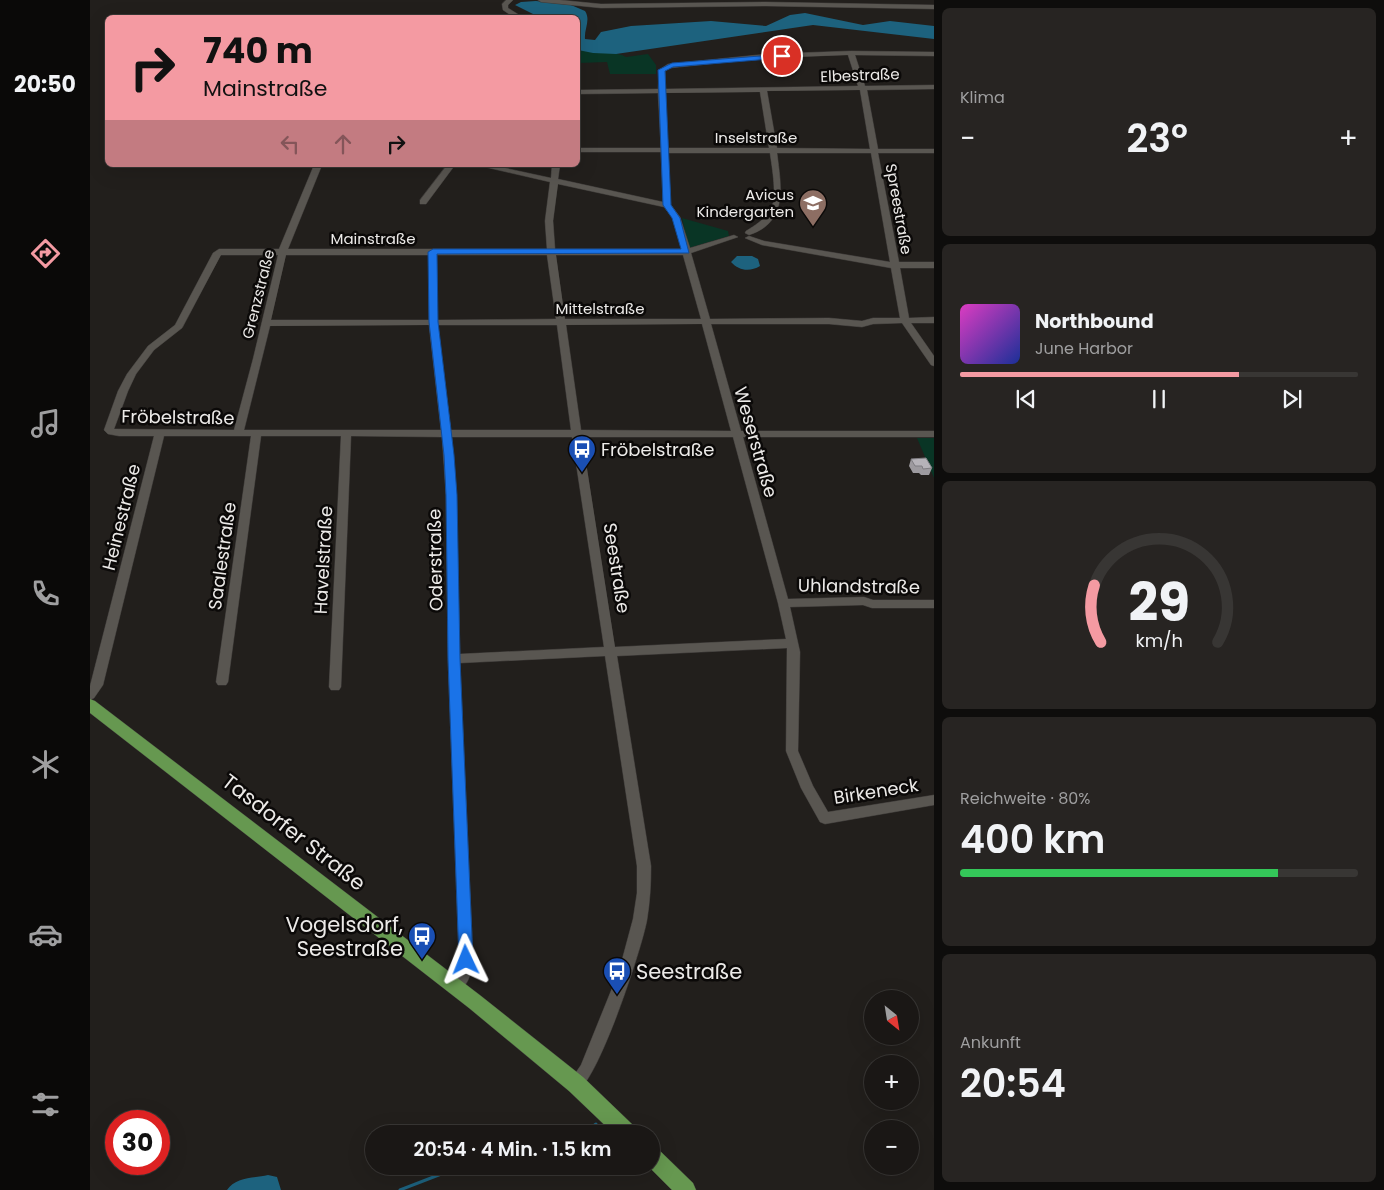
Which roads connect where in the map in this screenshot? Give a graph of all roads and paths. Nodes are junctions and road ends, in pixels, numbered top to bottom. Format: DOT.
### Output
graph roads {
  1 [pos="510,0"];
  2 [pos="541,0"];
  3 [pos="830,2"];
  4 [pos="934,7"];
  5 [pos="516,15"];
  6 [pos="851,53"];
  7 [pos="934,54"];
  8 [pos="934,87"];
  9 [pos="863,89"];
  10 [pos="763,91"];
  11 [pos="580,92"];
  12 [pos="663,92"];
  13 [pos="580,150"];
  14 [pos="664,151"];
  15 [pos="773,151"];
  16 [pos="934,151"];
  17 [pos="875,152"];
  18 [pos="317,167"];
  19 [pos="449,167"];
  20 [pos="489,167"];
  21 [pos="556,167"];
  22 [pos="554,182"];
  23 [pos="423,202"];
  24 [pos="667,205"];
  25 [pos="749,236"];
  26 [pos="284,251"];
  27 [pos="433,252"];
  28 [pos="551,252"];
  29 [pos="686,252"];
  30 [pos="895,265"];
  31 [pos="934,265"];
  32 [pos="934,320"];
  33 [pos="561,321"];
  34 [pos="906,321"];
  35 [pos="433,322"];
  36 [pos="705,322"];
  37 [pos="266,323"];
  38 [pos="934,363"];
  39 [pos="110,432"];
  40 [pos="578,432"];
  41 [pos="160,434"];
  42 [pos="238,434"];
  43 [pos="256,434"];
  44 [pos="346,434"];
  45 [pos="446,434"];
  46 [pos="737,434"];
  47 [pos="934,434"];
  48 [pos="784,603"];
  49 [pos="934,604"];
  50 [pos="793,643"];
  51 [pos="611,652"];
  52 [pos="454,659"];
  53 [pos="222,682"];
  54 [pos="335,687"];
  55 [pos="90,695"];
  56 [pos="90,705"];
  57 [pos="934,800"];
  58 [pos="825,818"];
  59 [pos="455,986"];
  60 [pos="576,1084"];
  61 [pos="619,1125"];
  62 [pos="660,1165"];
  63 [pos="686,1190"];
  1 -- 5 [label="street"];
  2 -- 3 [label="street"];
  3 -- 4 [label="street"];
  6 -- 7 [label="street"];
  6 -- 9 [label="street, Spreestraße"];
  6 -- 12 [label="street, Weserstraße"];
  8 -- 9 [label="street, Elbestraße"];
  9 -- 10 [label="street, Elbestraße"];
  9 -- 17 [label="street, Spreestraße"];
  10 -- 12 [label="street, Elbestraße"];
  10 -- 15 [label="street"];
  11 -- 12 [label="street, Elbestraße"];
  12 -- 14 [label="street, Weserstraße"];
  13 -- 14 [label="street, Inselstraße"];
  14 -- 15 [label="street, Inselstraße"];
  14 -- 24 [label="street, Weserstraße"];
  15 -- 17 [label="street, Inselstraße"];
  15 -- 25 [label="street"];
  16 -- 17 [label="street, Inselstraße"];
  17 -- 30 [label="street, Spreestraße"];
  18 -- 26 [label="street, Grenzstraße"];
  19 -- 23 [label="street"];
  20 -- 22 [label="street"];
  21 -- 22 [label="street, Seestraße"];
  22 -- 24 [label="street"];
  22 -- 28 [label="street, Seestraße"];
  24 -- 29 [label="street, Weserstraße"];
  25 -- 29 [label="street, Mainstraße"];
  25 -- 30 [label="street"];
  26 -- 27 [label="street, Mainstraße"];
  26 -- 37 [label="street, Grenzstraße"];
  26 -- 39 [label="street, Mainstraße"];
  27 -- 28 [label="street, Mainstraße"];
  27 -- 35 [label="street, Oderstraße"];
  28 -- 29 [label="street, Mainstraße"];
  28 -- 33 [label="street, Seestraße"];
  29 -- 36 [label="street, Weserstraße"];
  30 -- 31 [label="street"];
  30 -- 34 [label="street, Spreestraße"];
  32 -- 34 [label="street, Mittelstraße"];
  33 -- 35 [label="street, Mittelstraße"];
  33 -- 36 [label="street, Mittelstraße"];
  33 -- 40 [label="street, Seestraße"];
  34 -- 36 [label="street, Mittelstraße"];
  34 -- 38 [label="street, Spreestraße"];
  35 -- 37 [label="street, Mittelstraße"];
  35 -- 45 [label="street, Oderstraße"];
  36 -- 46 [label="street, Weserstraße"];
  37 -- 42 [label="street, Grenzstraße"];
  39 -- 41 [label="street, Fröbelstraße"];
  40 -- 45 [label="street, Fröbelstraße"];
  40 -- 46 [label="street, Fröbelstraße"];
  40 -- 51 [label="street, Seestraße"];
  41 -- 42 [label="street, Fröbelstraße"];
  41 -- 55 [label="street, Heinestraße"];
  42 -- 43 [label="street, Fröbelstraße"];
  43 -- 44 [label="street, Fröbelstraße"];
  43 -- 53 [label="street, Saalestraße"];
  44 -- 45 [label="street, Fröbelstraße"];
  44 -- 54 [label="street, Havelstraße"];
  45 -- 52 [label="street, Oderstraße"];
  46 -- 47 [label="street, Fröbelstraße"];
  46 -- 48 [label="street, Weserstraße"];
  48 -- 49 [label="street, Uhlandstraße"];
  48 -- 50 [label="street, Weserstraße"];
  50 -- 51 [label="street"];
  50 -- 58 [label="street, Weserstraße"];
  51 -- 52 [label="street"];
  51 -- 60 [label="street, Seestraße"];
  52 -- 59 [label="street, Oderstraße"];
  56 -- 59 [label="main road, Tasdorfer Straße"];
  57 -- 58 [label="street, Birkeneck"];
  59 -- 60 [label="main road, Tasdorfer Straße"];
  60 -- 61 [label="main road, Tasdorfer Straße"];
  62 -- 63 [label="main road"];
}
